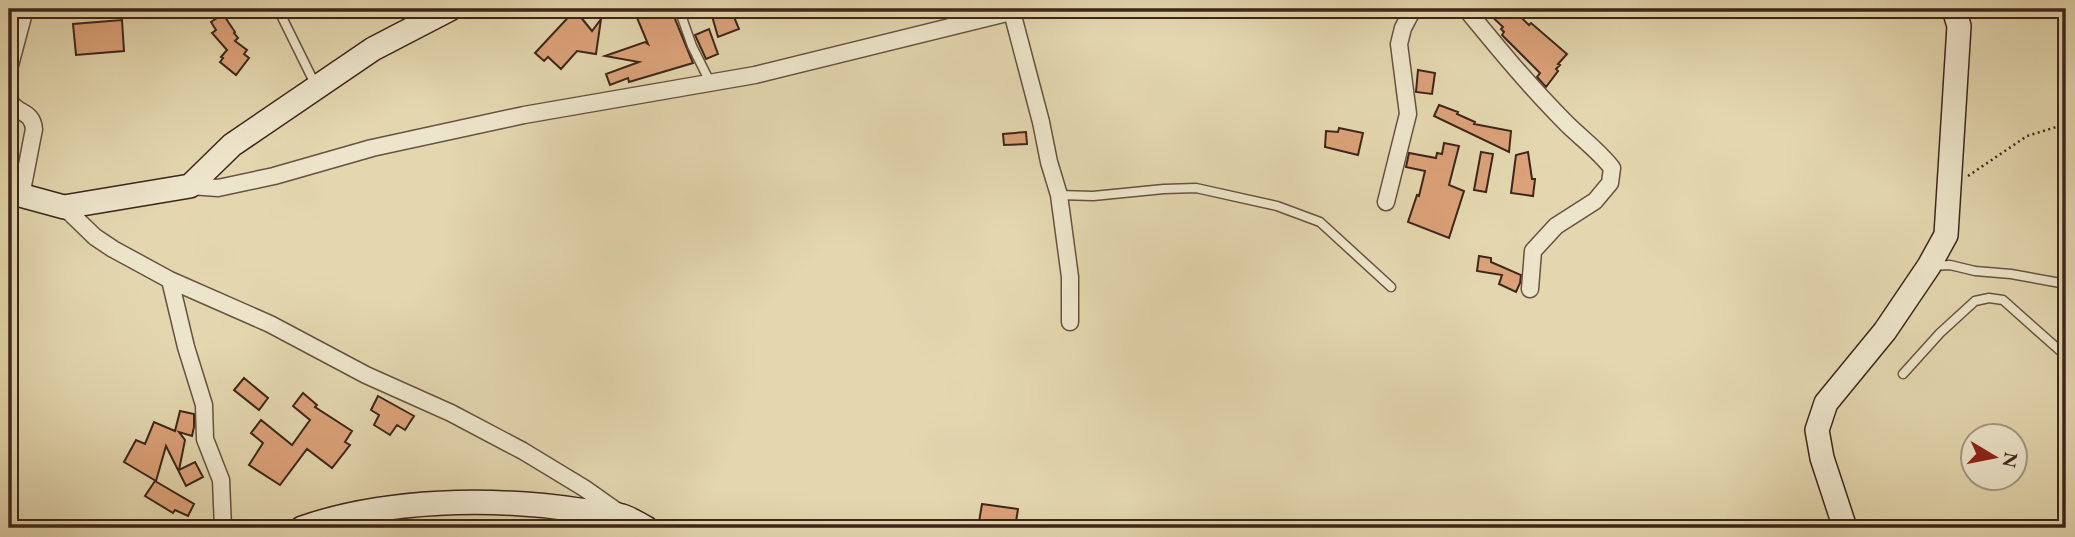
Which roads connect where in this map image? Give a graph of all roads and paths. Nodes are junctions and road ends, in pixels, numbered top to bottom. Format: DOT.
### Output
graph roads {
  1 [pos="25,9"];
  2 [pos="278,9"];
  3 [pos="450,9"];
  4 [pos="679,9"];
  5 [pos="1413,9"];
  6 [pos="1466,9"];
  7 [pos="1954,9"];
  8 [pos="1018,10"];
  9 [pos="9,69"];
  10 [pos="710,82"];
  11 [pos="317,89"];
  12 [pos="9,99"];
  13 [pos="2066,124"];
  14 [pos="191,186"];
  15 [pos="1948,190"];
  16 [pos="15,194"];
  17 [pos="1059,195"];
  18 [pos="1386,202"];
  19 [pos="64,207"];
  20 [pos="1929,266"];
  21 [pos="170,280"];
  22 [pos="2066,284"];
  23 [pos="1391,287"];
  24 [pos="1530,289"];
  25 [pos="1070,322"];
  26 [pos="2066,356"];
  27 [pos="1903,374"];
  28 [pos="623,516"];
  29 [pos="223,528"];
  30 [pos="302,528"];
  31 [pos="646,528"];
  32 [pos="1845,528"];
  1 -- 9 [label="street"];
  2 -- 11 [label="lane"];
  3 -- 11 [label="street"];
  4 -- 10 [label="lane"];
  5 -- 18 [label="street"];
  6 -- 24 [label="street"];
  7 -- 15 [label="street"];
  8 -- 10 [label="street"];
  8 -- 17 [label="street"];
  10 -- 14 [label="street"];
  11 -- 14 [label="street"];
  12 -- 16 [label="street"];
  13 -- 15 [label="path"];
  14 -- 19 [label="street"];
  15 -- 20 [label="street"];
  16 -- 19 [label="street"];
  17 -- 23 [label="lane"];
  17 -- 25 [label="street"];
  19 -- 21 [label="street"];
  20 -- 22 [label="lane"];
  20 -- 32 [label="street"];
  21 -- 28 [label="street"];
  21 -- 29 [label="street"];
  26 -- 27 [label="lane"];
  28 -- 30 [label="street"];
  28 -- 31 [label="street"];
}
